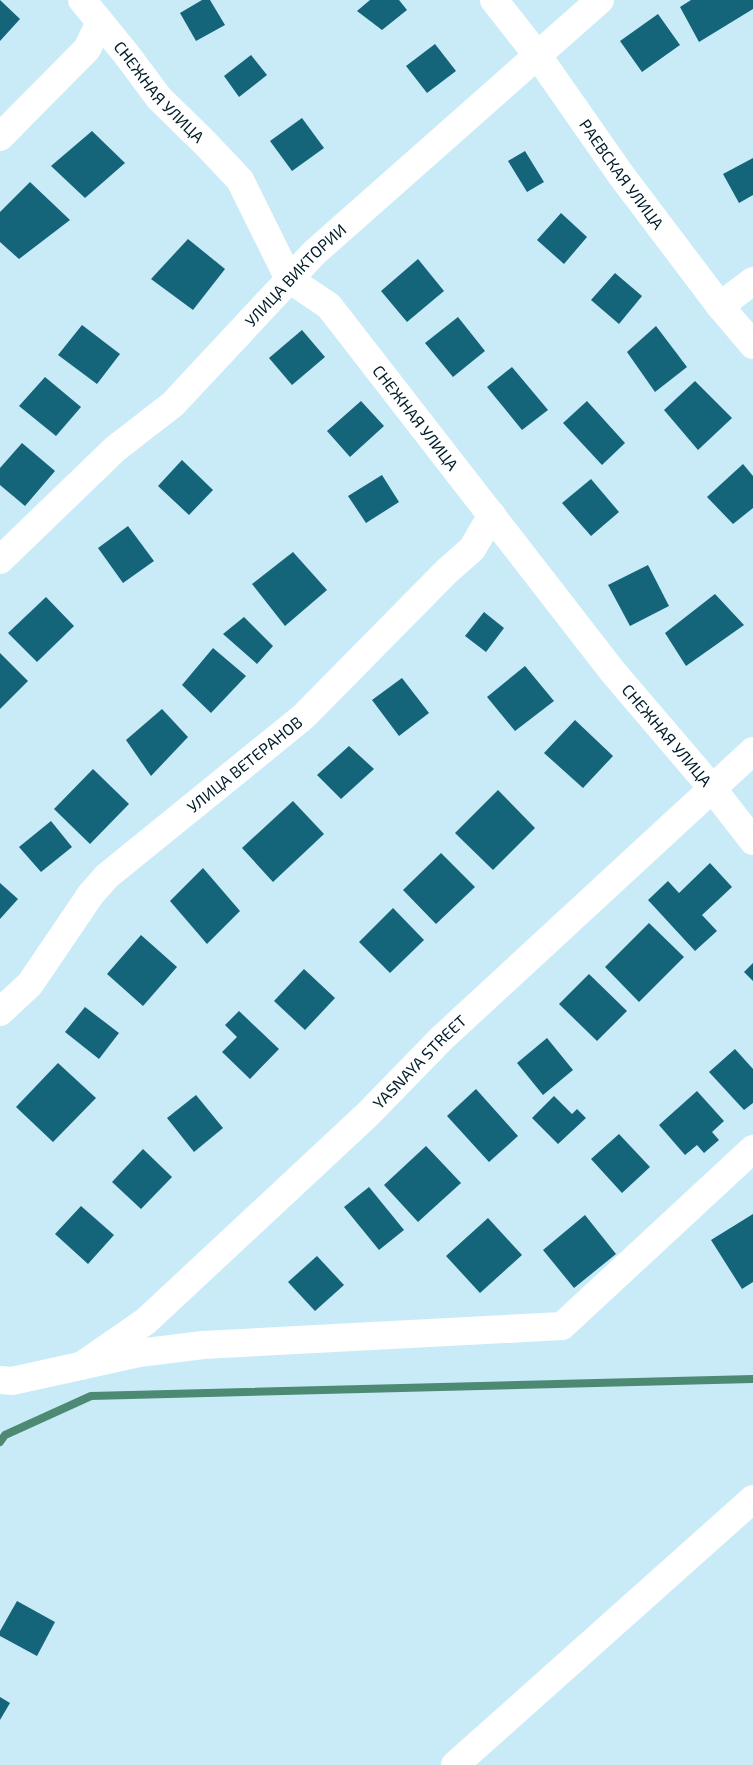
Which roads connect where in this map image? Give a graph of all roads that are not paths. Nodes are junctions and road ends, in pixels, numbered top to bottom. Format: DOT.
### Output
graph roads {
  1 [pos="82,0"];
  2 [pos="494,0"];
  3 [pos="600,0"];
  4 [pos="100,22"];
  5 [pos="538,56"];
  6 [pos="0,137"];
  7 [pos="289,279"];
  8 [pos="753,281"];
  9 [pos="720,306"];
  10 [pos="753,346"];
  11 [pos="492,515"];
  12 [pos="0,560"];
  13 [pos="753,751"];
  14 [pos="712,788"];
  15 [pos="753,841"];
  16 [pos="0,1012"];
  17 [pos="753,1149"];
  18 [pos="81,1366"];
  19 [pos="0,1380"];
  20 [pos="753,1499"];
  21 [pos="455,1765"];
  1 -- 4 [label="street, СНЕЖНАЯ УЛИЦА"];
  2 -- 5 [label="street, РАЕВСКАЯ УЛИЦА"];
  3 -- 5 [label="street, УЛИЦА ВИКТОРИИ"];
  4 -- 6 [label="street"];
  4 -- 7 [label="street, СНЕЖНАЯ УЛИЦА"];
  5 -- 7 [label="street, УЛИЦА ВИКТОРИИ"];
  5 -- 9 [label="street, РАЕВСКАЯ УЛИЦА"];
  7 -- 11 [label="street, СНЕЖНАЯ УЛИЦА"];
  7 -- 12 [label="street, УЛИЦА ВИКТОРИИ"];
  8 -- 9 [label="street"];
  9 -- 10 [label="street, РАЕВСКАЯ УЛИЦА"];
  11 -- 14 [label="street, СНЕЖНАЯ УЛИЦА"];
  11 -- 16 [label="street, УЛИЦА ВЕТЕРАНОВ"];
  13 -- 14 [label="street, YASNAYA STREET"];
  14 -- 15 [label="street, СНЕЖНАЯ УЛИЦА"];
  14 -- 18 [label="street, YASNAYA STREET"];
  17 -- 18 [label="street"];
  18 -- 19 [label="street"];
  20 -- 21 [label="street"];
}
